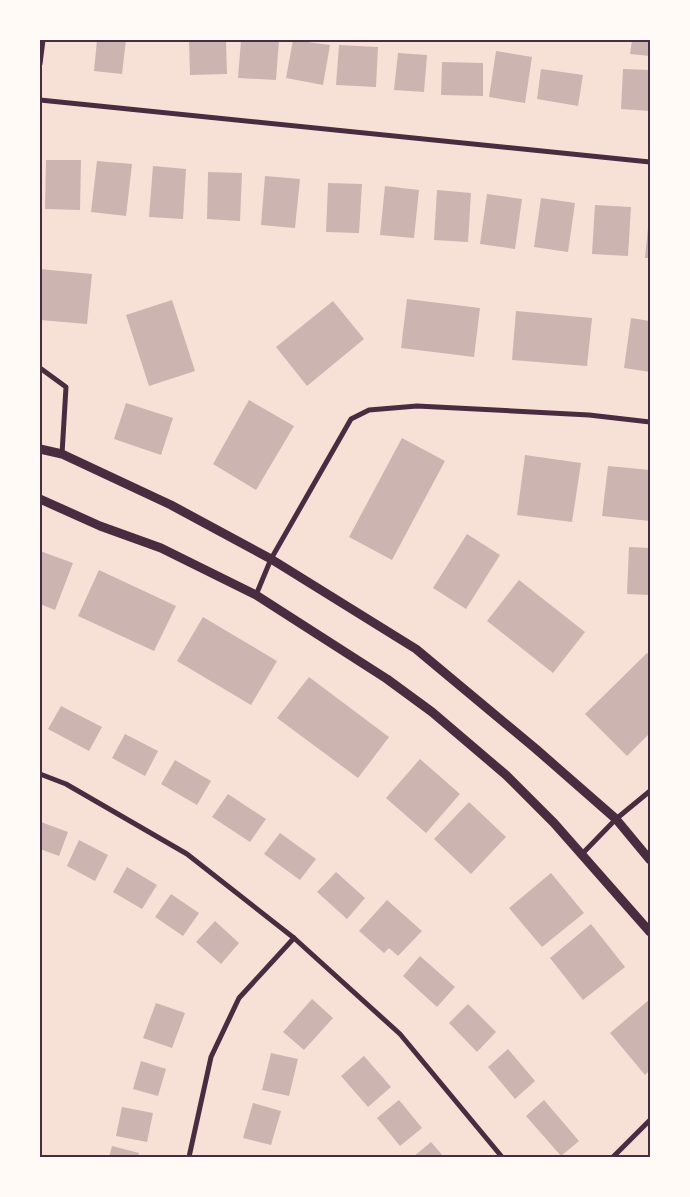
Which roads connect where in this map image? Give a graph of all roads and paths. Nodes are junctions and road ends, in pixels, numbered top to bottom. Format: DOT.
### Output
graph roads {
  1 [pos="43,40"];
  2 [pos="40,64"];
  3 [pos="40,100"];
  4 [pos="650,162"];
  5 [pos="40,368"];
  6 [pos="650,422"];
  7 [pos="40,449"];
  8 [pos="62,454"];
  9 [pos="40,499"];
  10 [pos="271,559"];
  11 [pos="256,594"];
  12 [pos="40,774"];
  13 [pos="650,791"];
  14 [pos="616,820"];
  15 [pos="582,854"];
  16 [pos="650,860"];
  17 [pos="650,932"];
  18 [pos="294,938"];
  19 [pos="650,1120"];
  20 [pos="189,1157"];
  21 [pos="502,1157"];
  22 [pos="613,1157"];
  1 -- 2 [label="street"];
  3 -- 4 [label="street"];
  5 -- 8 [label="street"];
  6 -- 10 [label="street"];
  7 -- 8 [label="street"];
  8 -- 10 [label="street"];
  9 -- 11 [label="street"];
  10 -- 11 [label="street"];
  10 -- 14 [label="street"];
  11 -- 15 [label="street"];
  12 -- 18 [label="street"];
  13 -- 14 [label="street"];
  14 -- 15 [label="street"];
  14 -- 16 [label="street"];
  15 -- 17 [label="street"];
  18 -- 20 [label="street"];
  18 -- 21 [label="street"];
  19 -- 22 [label="street"];
}
